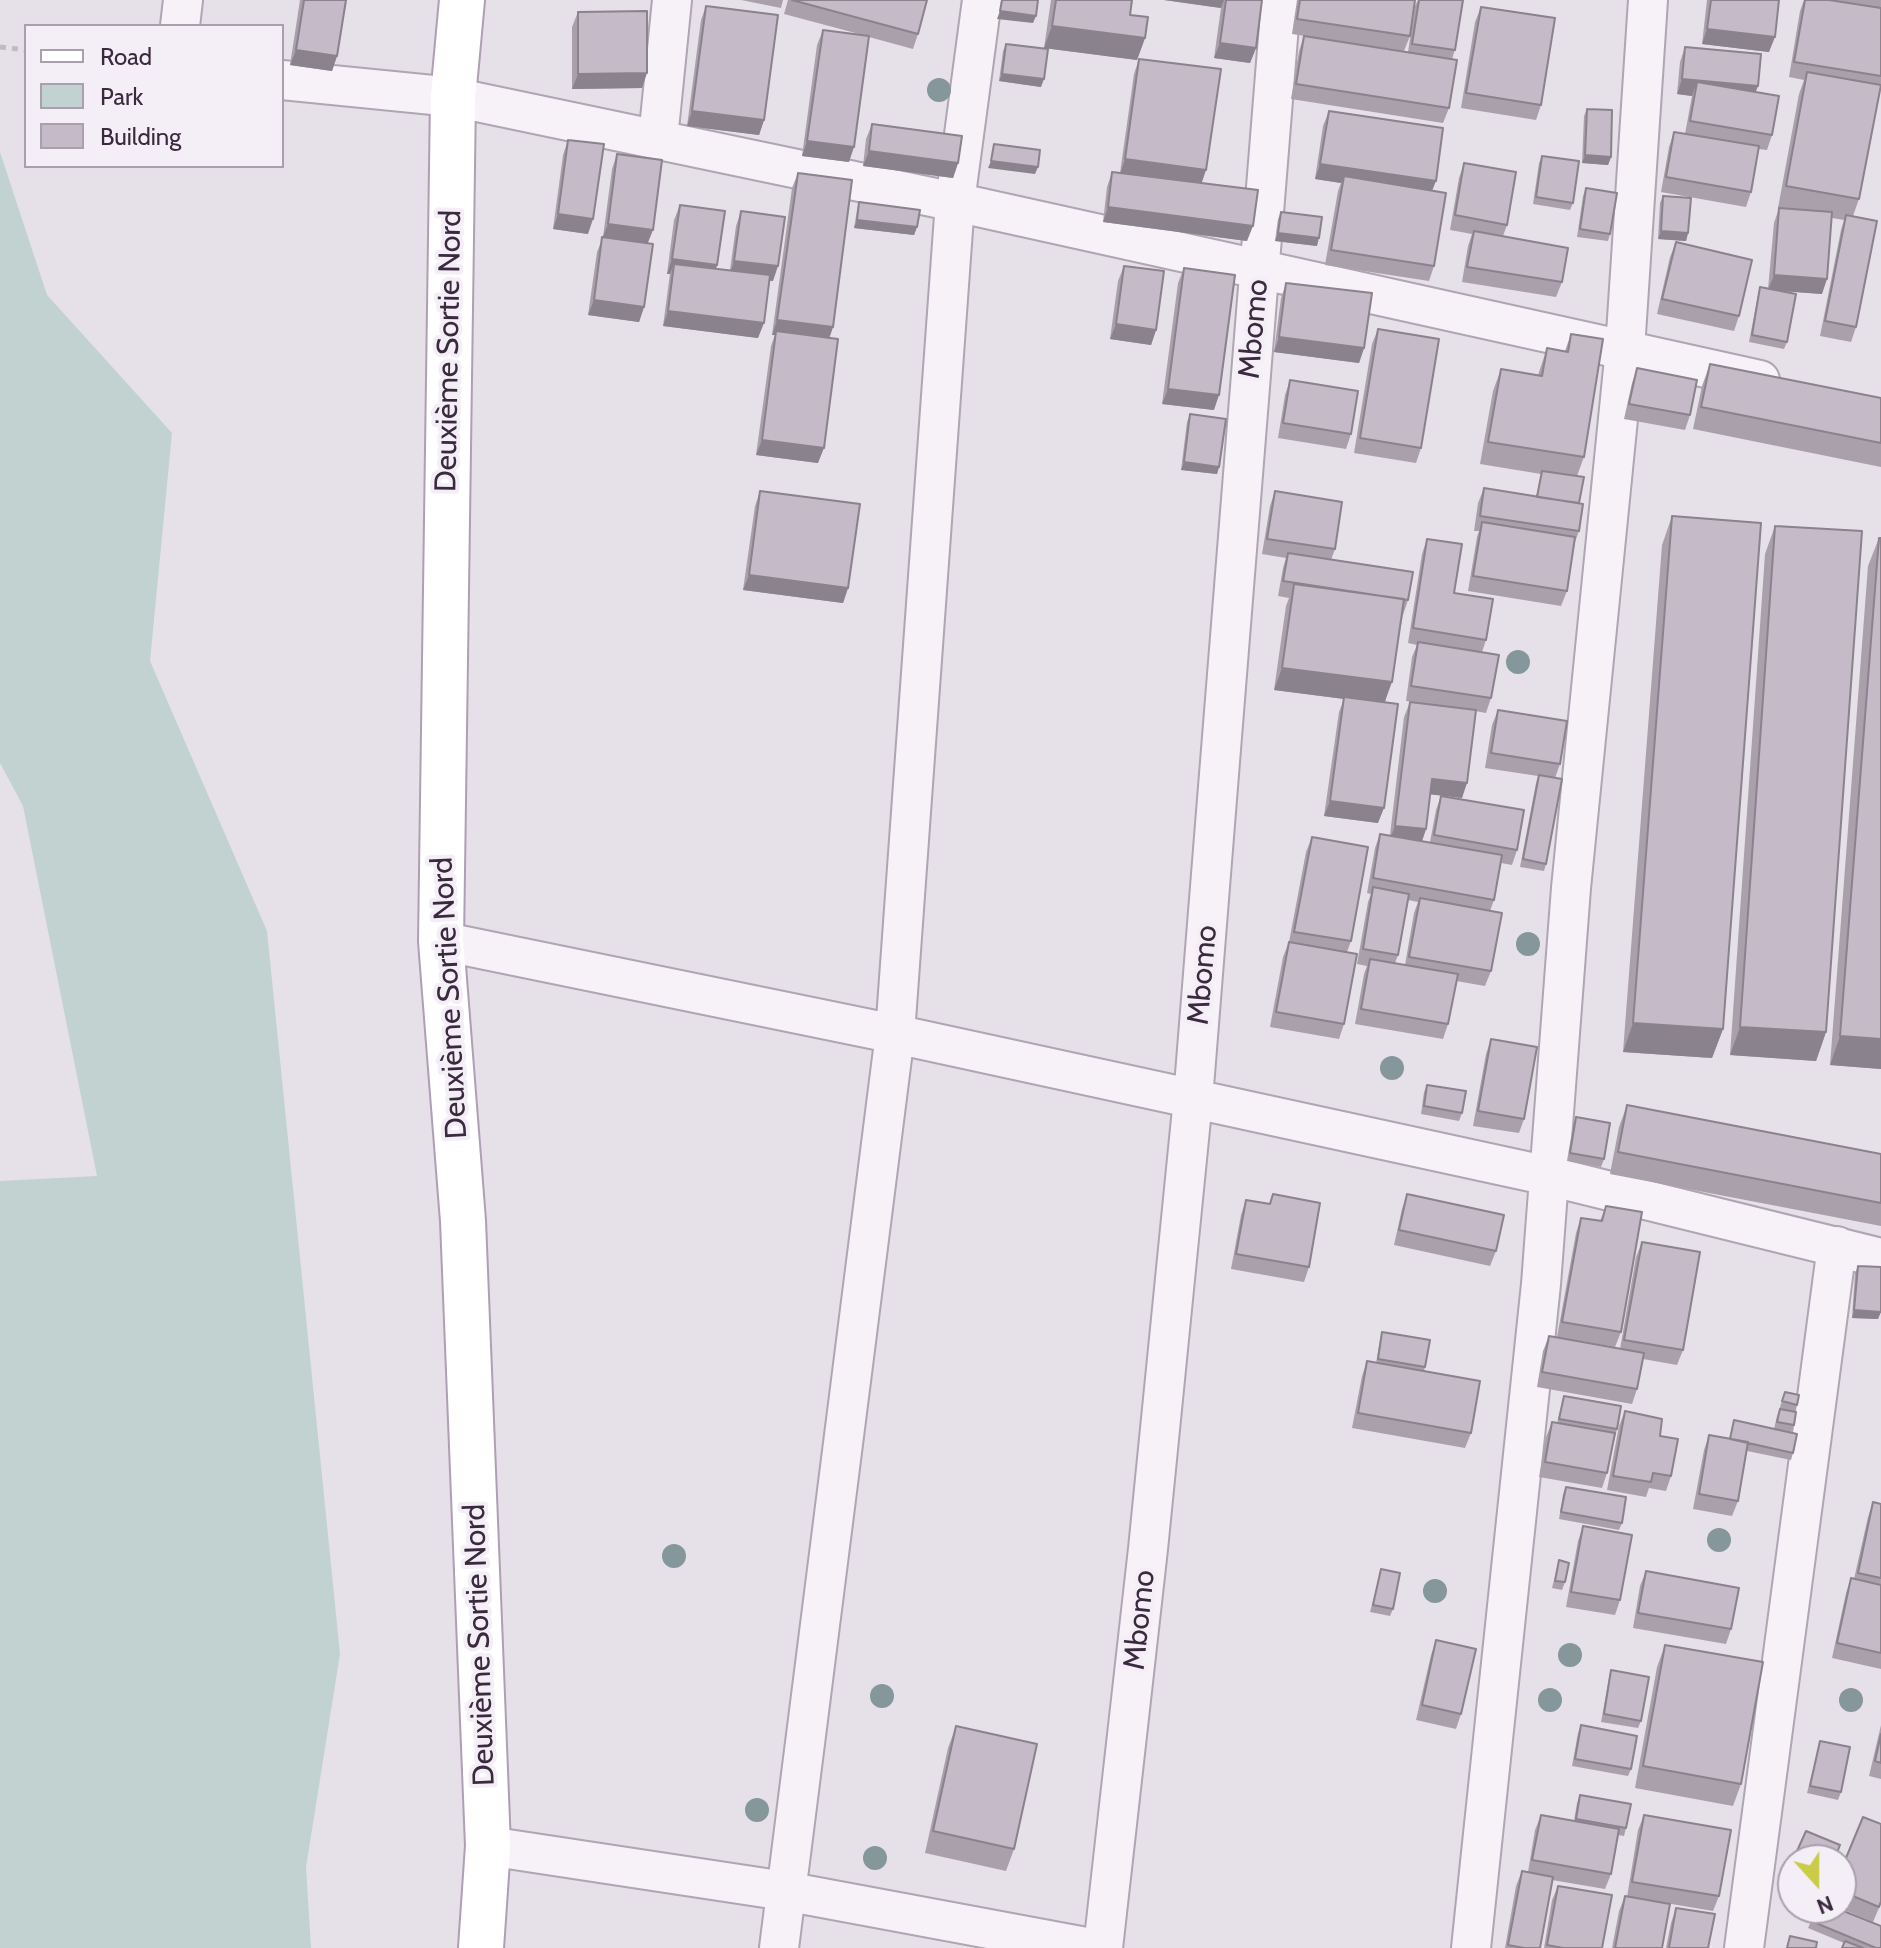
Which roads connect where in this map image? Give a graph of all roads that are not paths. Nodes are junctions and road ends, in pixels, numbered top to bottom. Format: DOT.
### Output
graph roads {
  1 [pos="183,0"];
  2 [pos="462,0"];
  3 [pos="672,0"];
  4 [pos="982,0"];
  5 [pos="1281,0"];
  6 [pos="1648,0"];
  7 [pos="180,24"];
  8 [pos="284,80"];
  9 [pos="453,97"];
  10 [pos="658,139"];
  11 [pos="955,202"];
  12 [pos="1259,271"];
  13 [pos="1625,349"];
  14 [pos="1791,387"];
  15 [pos="441,941"];
  16 [pos="895,1034"];
  17 [pos="1193,1099"];
  18 [pos="1549,1176"];
  19 [pos="1837,1246"];
  20 [pos="1881,1258"];
  21 [pos="488,1846"];
  22 [pos="785,1891"];
  23 [pos="481,1948"];
  24 [pos="779,1948"];
  25 [pos="1091,1948"];
  26 [pos="1103,1948"];
  27 [pos="1471,1948"];
  28 [pos="1744,1948"];
  1 -- 7 [label="street"];
  2 -- 9 [label="main road, Deuxième Sortie Nord"];
  3 -- 10 [label="street"];
  4 -- 11 [label="street"];
  5 -- 12 [label="street, Mbomo"];
  6 -- 13 [label="street"];
  8 -- 9 [label="street"];
  9 -- 10 [label="street"];
  9 -- 15 [label="main road, Deuxième Sortie Nord"];
  10 -- 11 [label="street"];
  11 -- 12 [label="street"];
  11 -- 16 [label="street"];
  12 -- 13 [label="street"];
  12 -- 17 [label="street, Mbomo"];
  13 -- 14 [label="street"];
  13 -- 18 [label="street"];
  15 -- 16 [label="street"];
  15 -- 21 [label="main road, Deuxième Sortie Nord"];
  16 -- 17 [label="street"];
  16 -- 22 [label="street"];
  17 -- 18 [label="street"];
  17 -- 26 [label="street, Mbomo"];
  18 -- 19 [label="street"];
  18 -- 27 [label="street"];
  19 -- 20 [label="street"];
  19 -- 28 [label="street"];
  21 -- 22 [label="street"];
  21 -- 23 [label="main road, Deuxième Sortie Nord"];
  22 -- 24 [label="street"];
  22 -- 25 [label="street"];
}
